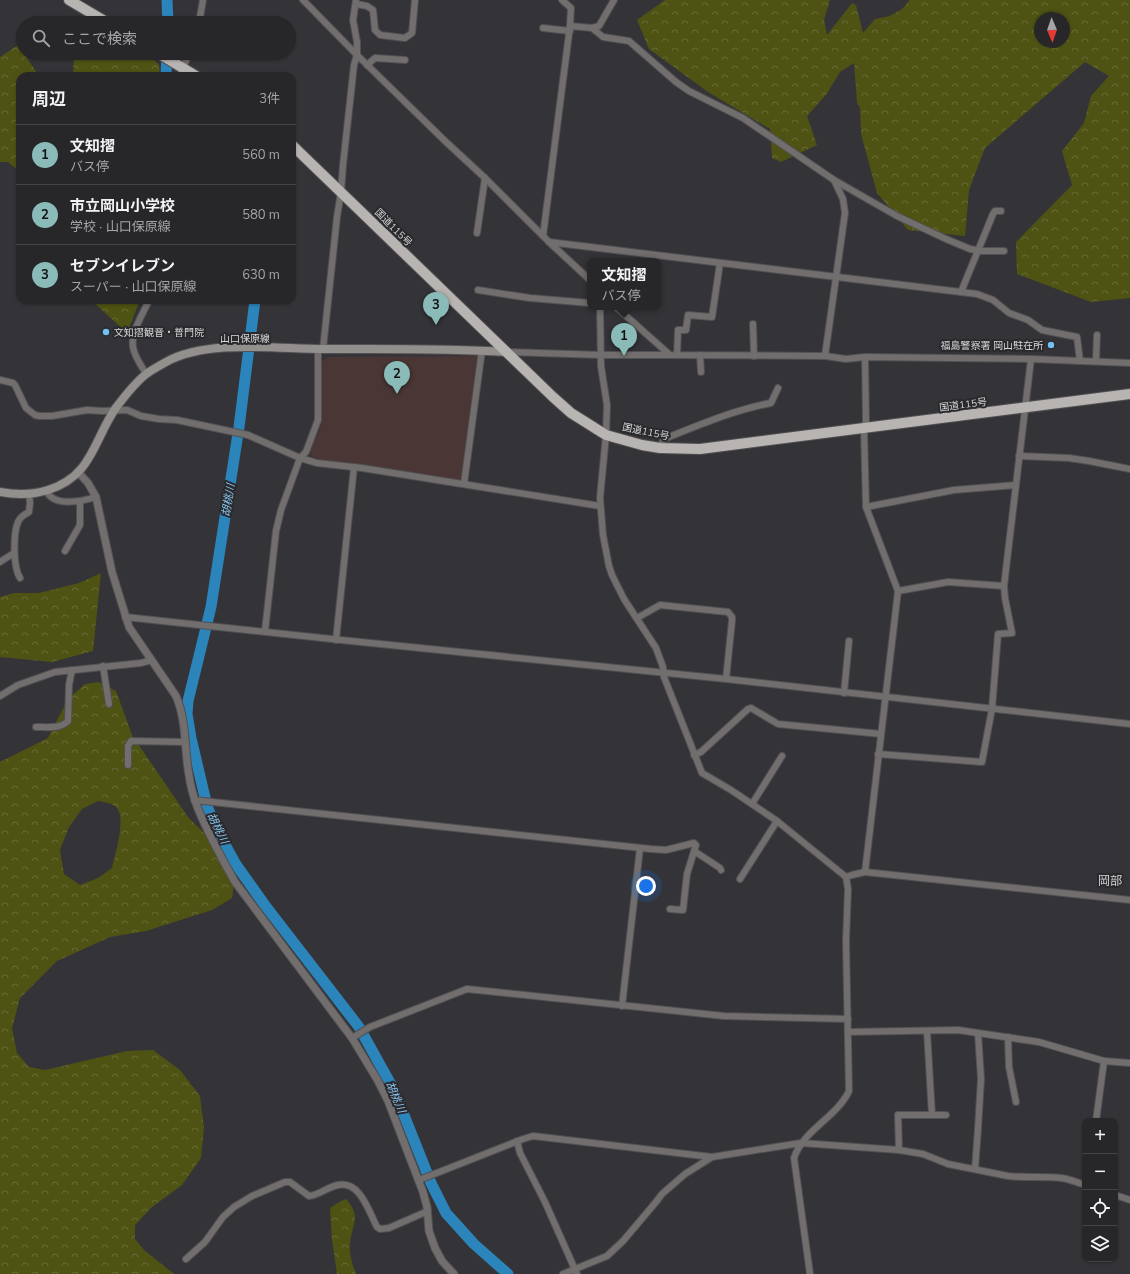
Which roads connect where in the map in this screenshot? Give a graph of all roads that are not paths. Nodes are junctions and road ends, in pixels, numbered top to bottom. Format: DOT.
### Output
graph roads {
  1 [pos="203,0"];
  2 [pos="303,0"];
  3 [pos="415,0"];
  4 [pos="562,0"];
  5 [pos="614,0"];
  6 [pos="75,1"];
  7 [pos="356,2"];
  8 [pos="98,16"];
  9 [pos="200,16"];
  10 [pos="543,28"];
  11 [pos="592,28"];
  12 [pos="570,29"];
  13 [pos="357,55"];
  14 [pos="166,60"];
  15 [pos="186,60"];
  16 [pos="405,60"];
  17 [pos="367,65"];
  18 [pos="181,72"];
  19 [pos="296,149"];
  20 [pos="484,178"];
  21 [pos="834,180"];
  22 [pos="341,192"];
  23 [pos="1001,211"];
  24 [pos="477,233"];
  25 [pos="543,236"];
  26 [pos="549,242"];
  27 [pos="977,250"];
  28 [pos="1004,251"];
  29 [pos="720,263"];
  30 [pos="837,276"];
  31 [pos="587,277"];
  32 [pos="478,290"];
  33 [pos="961,292"];
  34 [pos="587,303"];
  35 [pos="147,304"];
  36 [pos="600,310"];
  37 [pos="619,310"];
  38 [pos="753,324"];
  39 [pos="1097,335"];
  40 [pos="320,349"];
  41 [pos="482,350"];
  42 [pos="506,352"];
  43 [pos="601,355"];
  44 [pos="670,355"];
  45 [pos="677,355"];
  46 [pos="700,355"];
  47 [pos="754,356"];
  48 [pos="826,356"];
  49 [pos="865,357"];
  50 [pos="1031,359"];
  51 [pos="1080,361"];
  52 [pos="1096,361"];
  53 [pos="1130,363"];
  54 [pos="701,372"];
  55 [pos="146,374"];
  56 [pos="0,380"];
  57 [pos="778,388"];
  58 [pos="1130,394"];
  59 [pos="1026,408"];
  60 [pos="115,410"];
  61 [pos="864,429"];
  62 [pos="606,435"];
  63 [pos="660,448"];
  64 [pos="1019,456"];
  65 [pos="300,458"];
  66 [pos="354,467"];
  67 [pos="1130,469"];
  68 [pos="78,472"];
  69 [pos="464,484"];
  70 [pos="1016,486"];
  71 [pos="46,490"];
  72 [pos="0,492"];
  73 [pos="29,494"];
  74 [pos="96,496"];
  75 [pos="80,501"];
  76 [pos="600,506"];
  77 [pos="866,507"];
  78 [pos="65,551"];
  79 [pos="14,553"];
  80 [pos="0,562"];
  81 [pos="20,578"];
  82 [pos="1004,586"];
  83 [pos="898,592"];
  84 [pos="125,617"];
  85 [pos="637,618"];
  86 [pos="265,631"];
  87 [pos="336,640"];
  88 [pos="849,641"];
  89 [pos="152,660"];
  90 [pos="103,666"];
  91 [pos="72,670"];
  92 [pos="663,674"];
  93 [pos="726,679"];
  94 [pos="844,693"];
  95 [pos="0,696"];
  96 [pos="886,698"];
  97 [pos="109,704"];
  98 [pos="992,709"];
  99 [pos="1130,724"];
  100 [pos="36,728"];
  101 [pos="881,734"];
  102 [pos="186,742"];
  103 [pos="878,754"];
  104 [pos="694,755"];
  105 [pos="782,756"];
  106 [pos="128,765"];
  107 [pos="194,800"];
  108 [pos="752,804"];
  109 [pos="777,821"];
  110 [pos="640,848"];
  111 [pos="694,851"];
  112 [pos="721,870"];
  113 [pos="865,872"];
  114 [pos="846,877"];
  115 [pos="740,879"];
  116 [pos="1130,900"];
  117 [pos="670,909"];
  118 [pos="622,1006"];
  119 [pos="848,1019"];
  120 [pos="927,1031"];
  121 [pos="848,1032"];
  122 [pos="978,1032"];
  123 [pos="1008,1037"];
  124 [pos="352,1038"];
  125 [pos="1104,1060"];
  126 [pos="1130,1063"];
  127 [pos="1016,1102"];
  128 [pos="932,1115"];
  129 [pos="946,1116"];
  130 [pos="1096,1118"];
  131 [pos="517,1141"];
  132 [pos="801,1142"];
  133 [pos="899,1150"];
  134 [pos="712,1157"];
  135 [pos="974,1169"];
  136 [pos="419,1180"];
  137 [pos="1082,1183"];
  138 [pos="1118,1196"];
  139 [pos="1130,1200"];
  140 [pos="428,1211"];
  141 [pos="186,1259"];
  142 [pos="576,1272"];
  143 [pos="454,1274"];
  144 [pos="563,1274"];
  145 [pos="810,1274"];
  1 -- 9 [label="street"];
  2 -- 13 [label="street"];
  3 -- 7 [label="street"];
  4 -- 12 [label="street"];
  5 -- 11 [label="street"];
  6 -- 8 [label="highway"];
  7 -- 13 [label="street"];
  10 -- 12 [label="street"];
  11 -- 12 [label="street"];
  11 -- 21 [label="street"];
  12 -- 25 [label="street"];
  13 -- 17 [label="street"];
  13 -- 22 [label="street"];
  14 -- 18 [label="highway"];
  15 -- 18 [label="street"];
  16 -- 17 [label="street"];
  17 -- 20 [label="street"];
  19 -- 22 [label="highway, 国道115号"];
  20 -- 24 [label="street"];
  20 -- 25 [label="street"];
  21 -- 27 [label="street"];
  21 -- 30 [label="street"];
  22 -- 40 [label="street"];
  22 -- 42 [label="highway, 国道115号"];
  23 -- 27 [label="street"];
  25 -- 26 [label="street"];
  26 -- 29 [label="street"];
  26 -- 31 [label="street"];
  27 -- 28 [label="street"];
  27 -- 33 [label="street"];
  29 -- 30 [label="street"];
  29 -- 45 [label="street"];
  30 -- 33 [label="street"];
  30 -- 48 [label="street"];
  32 -- 34 [label="street"];
  33 -- 51 [label="street"];
  35 -- 55 [label="street"];
  36 -- 43 [label="street"];
  37 -- 44 [label="street"];
  38 -- 47 [label="street"];
  39 -- 52 [label="street"];
  40 -- 41 [label="main road, 山口保原線"];
  40 -- 55 [label="main road, 山口保原線"];
  40 -- 65 [label="street"];
  41 -- 42 [label="main road, 山口保原線"];
  41 -- 69 [label="street"];
  42 -- 43 [label="street"];
  42 -- 62 [label="highway, 国道115号"];
  43 -- 44 [label="street"];
  43 -- 62 [label="street"];
  44 -- 45 [label="street"];
  45 -- 46 [label="street"];
  46 -- 47 [label="street"];
  46 -- 54 [label="street"];
  47 -- 48 [label="street"];
  48 -- 49 [label="street"];
  49 -- 50 [label="street"];
  49 -- 61 [label="street"];
  50 -- 51 [label="street"];
  50 -- 59 [label="street"];
  51 -- 52 [label="street"];
  52 -- 53 [label="street"];
  55 -- 60 [label="main road, 山口保原線"];
  56 -- 60 [label="street"];
  57 -- 63 [label="street"];
  58 -- 59 [label="highway, 国道115号"];
  59 -- 61 [label="highway, 国道115号"];
  59 -- 64 [label="street"];
  60 -- 65 [label="street"];
  60 -- 68 [label="main road, 山口保原線"];
  61 -- 63 [label="highway, 国道115号"];
  61 -- 77 [label="street"];
  62 -- 63 [label="highway, 国道115号"];
  62 -- 76 [label="street"];
  64 -- 67 [label="street"];
  64 -- 70 [label="street"];
  65 -- 66 [label="street"];
  65 -- 86 [label="street"];
  66 -- 69 [label="street"];
  66 -- 87 [label="street"];
  68 -- 71 [label="main road, 山口保原線"];
  68 -- 74 [label="street"];
  69 -- 76 [label="street"];
  70 -- 77 [label="street"];
  70 -- 82 [label="street"];
  71 -- 73 [label="main road, 山口保原線"];
  71 -- 75 [label="street"];
  72 -- 73 [label="main road, 山口保原線"];
  73 -- 79 [label="street"];
  74 -- 75 [label="street"];
  74 -- 84 [label="street"];
  75 -- 78 [label="street"];
  76 -- 85 [label="street"];
  77 -- 83 [label="street"];
  79 -- 80 [label="street"];
  79 -- 81 [label="street"];
  82 -- 83 [label="street"];
  82 -- 98 [label="street"];
  83 -- 96 [label="street"];
  84 -- 86 [label="street"];
  84 -- 89 [label="street"];
  85 -- 92 [label="street"];
  85 -- 93 [label="street"];
  86 -- 87 [label="street"];
  87 -- 92 [label="street"];
  88 -- 94 [label="street"];
  89 -- 90 [label="street"];
  89 -- 102 [label="street"];
  90 -- 91 [label="street"];
  90 -- 97 [label="street"];
  91 -- 95 [label="street"];
  91 -- 100 [label="street"];
  92 -- 93 [label="street"];
  92 -- 104 [label="street"];
  93 -- 94 [label="street"];
  94 -- 96 [label="street"];
  96 -- 98 [label="street"];
  96 -- 101 [label="street"];
  98 -- 99 [label="street"];
  98 -- 103 [label="street"];
  101 -- 103 [label="street"];
  101 -- 104 [label="street"];
  102 -- 106 [label="street"];
  102 -- 107 [label="street"];
  103 -- 113 [label="street"];
  104 -- 108 [label="street"];
  105 -- 108 [label="street"];
  107 -- 110 [label="street"];
  107 -- 124 [label="street"];
  108 -- 109 [label="street"];
  109 -- 114 [label="street"];
  109 -- 115 [label="street"];
  110 -- 111 [label="street"];
  110 -- 118 [label="street"];
  111 -- 112 [label="street"];
  111 -- 117 [label="street"];
  113 -- 114 [label="street"];
  113 -- 116 [label="street"];
  114 -- 119 [label="street"];
  118 -- 119 [label="street"];
  118 -- 124 [label="street"];
  119 -- 121 [label="street"];
  120 -- 121 [label="street"];
  120 -- 122 [label="street"];
  120 -- 128 [label="street"];
  121 -- 132 [label="street"];
  122 -- 123 [label="street"];
  122 -- 135 [label="street"];
  123 -- 125 [label="street"];
  123 -- 127 [label="street"];
  124 -- 136 [label="street"];
  125 -- 126 [label="street"];
  125 -- 130 [label="street"];
  128 -- 129 [label="street"];
  128 -- 133 [label="street"];
  131 -- 134 [label="street"];
  131 -- 136 [label="street"];
  131 -- 142 [label="street"];
  132 -- 133 [label="street"];
  132 -- 134 [label="street"];
  132 -- 145 [label="street"];
  133 -- 135 [label="street"];
  134 -- 142 [label="street"];
  135 -- 137 [label="street"];
  136 -- 140 [label="street"];
  138 -- 139 [label="street"];
  140 -- 141 [label="street"];
  140 -- 143 [label="street"];
  142 -- 144 [label="street"];
}
